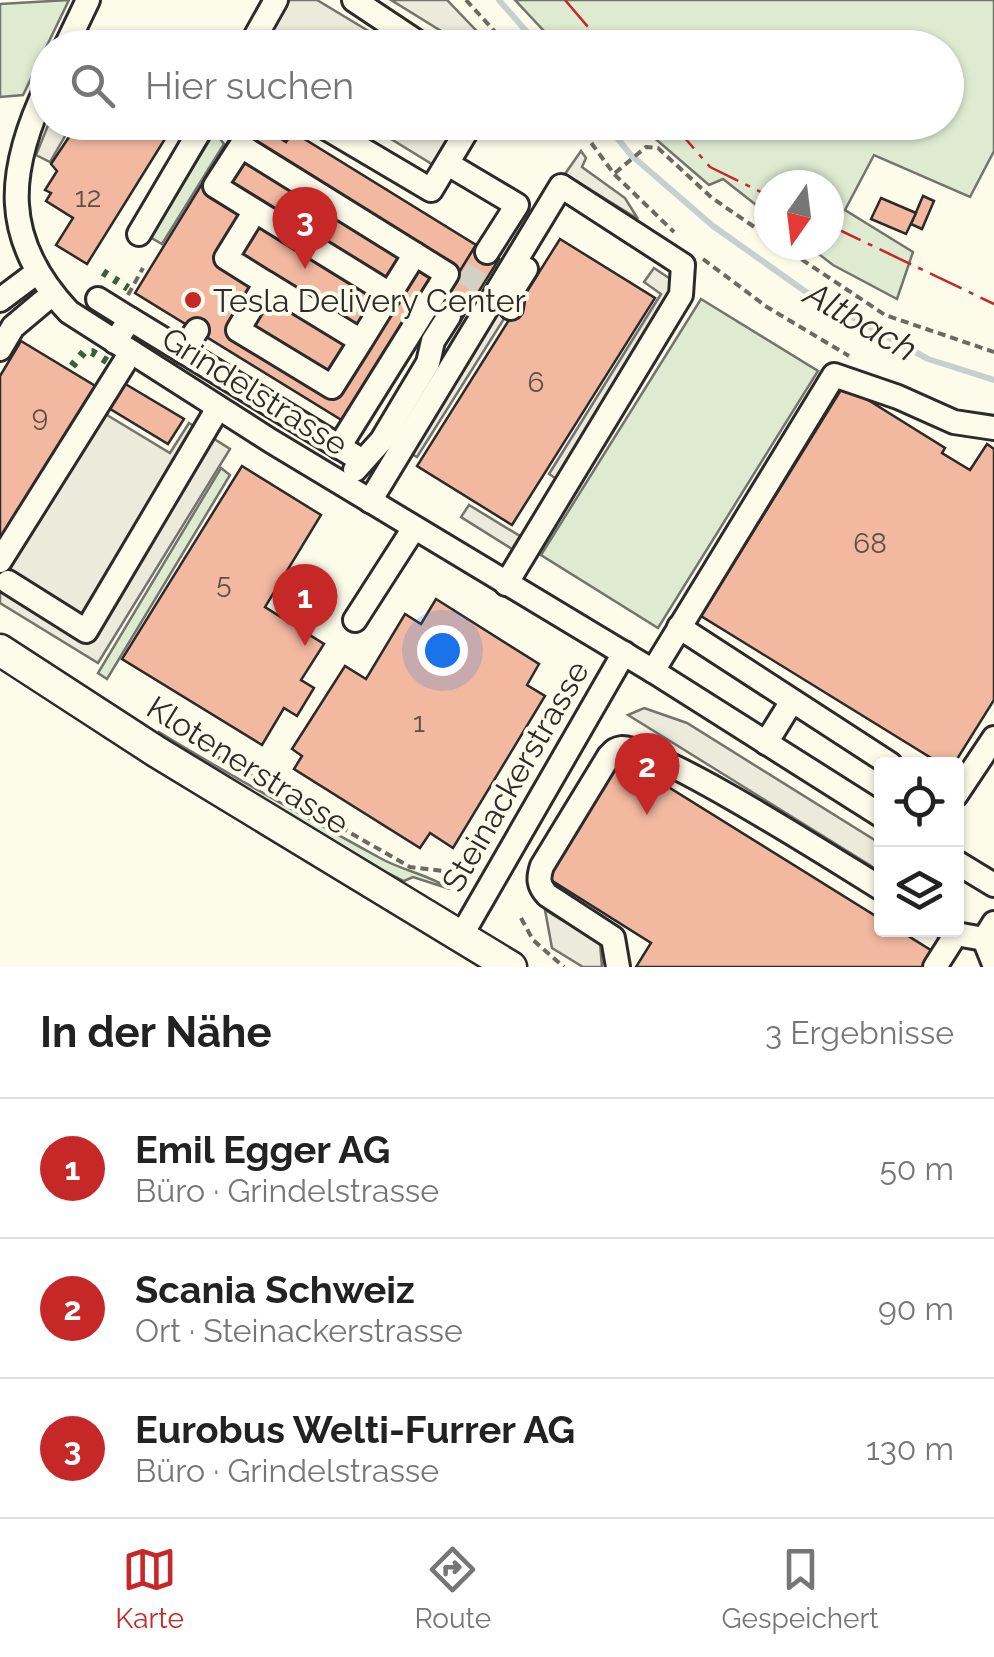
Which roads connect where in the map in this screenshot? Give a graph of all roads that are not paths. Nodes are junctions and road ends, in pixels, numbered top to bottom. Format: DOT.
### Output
graph roads {
  1 [pos="88,0"];
  2 [pos="276,0"];
  3 [pos="354,0"];
  4 [pos="74,30"];
  5 [pos="259,30"];
  6 [pos="399,30"];
  7 [pos="30,120"];
  8 [pos="195,140"];
  9 [pos="346,140"];
  10 [pos="462,140"];
  11 [pos="448,164"];
  12 [pos="7,168"];
  13 [pos="256,211"];
  14 [pos="538,224"];
  15 [pos="140,234"];
  16 [pos="488,252"];
  17 [pos="415,254"];
  18 [pos="36,274"];
  19 [pos="266,283"];
  20 [pos="390,294"];
  21 [pos="51,296"];
  22 [pos="0,300"];
  23 [pos="98,300"];
  24 [pos="511,308"];
  25 [pos="449,316"];
  26 [pos="130,319"];
  27 [pos="197,330"];
  28 [pos="360,341"];
  29 [pos="123,347"];
  30 [pos="0,349"];
  31 [pos="182,351"];
  32 [pos="295,398"];
  33 [pos="218,408"];
  34 [pos="994,428"];
  35 [pos="339,447"];
  36 [pos="361,460"];
  37 [pos="346,486"];
  38 [pos="370,501"];
  39 [pos="414,528"];
  40 [pos="4,572"];
  41 [pos="506,584"];
  42 [pos="355,620"];
  43 [pos="678,627"];
  44 [pos="0,650"];
  45 [pos="624,653"];
  46 [pos="653,671"];
  47 [pos="792,700"];
  48 [pos="994,738"];
  49 [pos="766,743"];
  50 [pos="879,757"];
  51 [pos="964,782"];
  52 [pos="874,811"];
  53 [pos="964,867"];
  54 [pos="874,884"];
  55 [pos="994,884"];
  56 [pos="461,936"];
  57 [pos="950,937"];
  58 [pos="963,937"];
  59 [pos="988,949"];
  60 [pos="511,967"];
  61 [pos="618,967"];
  62 [pos="935,967"];
  1 -- 4 [label="street"];
  2 -- 5 [label="street"];
  3 -- 6 [label="street"];
  7 -- 12 [label="street, Grindelstrasse"];
  8 -- 15 [label="street"];
  9 -- 11 [label="street"];
  10 -- 11 [label="street"];
  11 -- 16 [label="street"];
  12 -- 18 [label="street, Grindelstrasse"];
  13 -- 17 [label="street"];
  13 -- 19 [label="street"];
  13 -- 20 [label="street"];
  14 -- 24 [label="street"];
  14 -- 38 [label="street"];
  14 -- 41 [label="street"];
  17 -- 20 [label="street"];
  17 -- 35 [label="street"];
  18 -- 21 [label="street, Grindelstrasse"];
  18 -- 22 [label="street"];
  19 -- 28 [label="street"];
  19 -- 32 [label="street"];
  20 -- 28 [label="street"];
  21 -- 29 [label="street, Grindelstrasse"];
  21 -- 30 [label="street"];
  23 -- 26 [label="street"];
  25 -- 36 [label="street"];
  26 -- 29 [label="street"];
  26 -- 31 [label="street"];
  27 -- 31 [label="street"];
  28 -- 32 [label="street"];
  29 -- 33 [label="street, Grindelstrasse"];
  29 -- 40 [label="street"];
  31 -- 32 [label="street"];
  32 -- 35 [label="street"];
  33 -- 37 [label="street, Grindelstrasse"];
  33 -- 40 [label="street"];
  34 -- 43 [label="street"];
  35 -- 36 [label="street"];
  36 -- 37 [label="street"];
  37 -- 38 [label="street, Grindelstrasse"];
  38 -- 39 [label="street, Grindelstrasse"];
  39 -- 41 [label="street, Grindelstrasse"];
  39 -- 42 [label="street"];
  41 -- 45 [label="street, Grindelstrasse"];
  43 -- 46 [label="street"];
  43 -- 47 [label="street"];
  44 -- 56 [label="main road, Klotenerstrasse"];
  45 -- 46 [label="street, Steinackerstrasse"];
  45 -- 56 [label="street, Steinackerstrasse"];
  46 -- 49 [label="street, Steinackerstrasse"];
  47 -- 49 [label="street"];
  47 -- 50 [label="street"];
  48 -- 51 [label="street"];
  49 -- 52 [label="street, Steinackerstrasse"];
  53 -- 55 [label="street"];
  54 -- 61 [label="street"];
  56 -- 60 [label="main road, Klotenerstrasse"];
  57 -- 62 [label="street"];
  58 -- 59 [label="street"];
}
